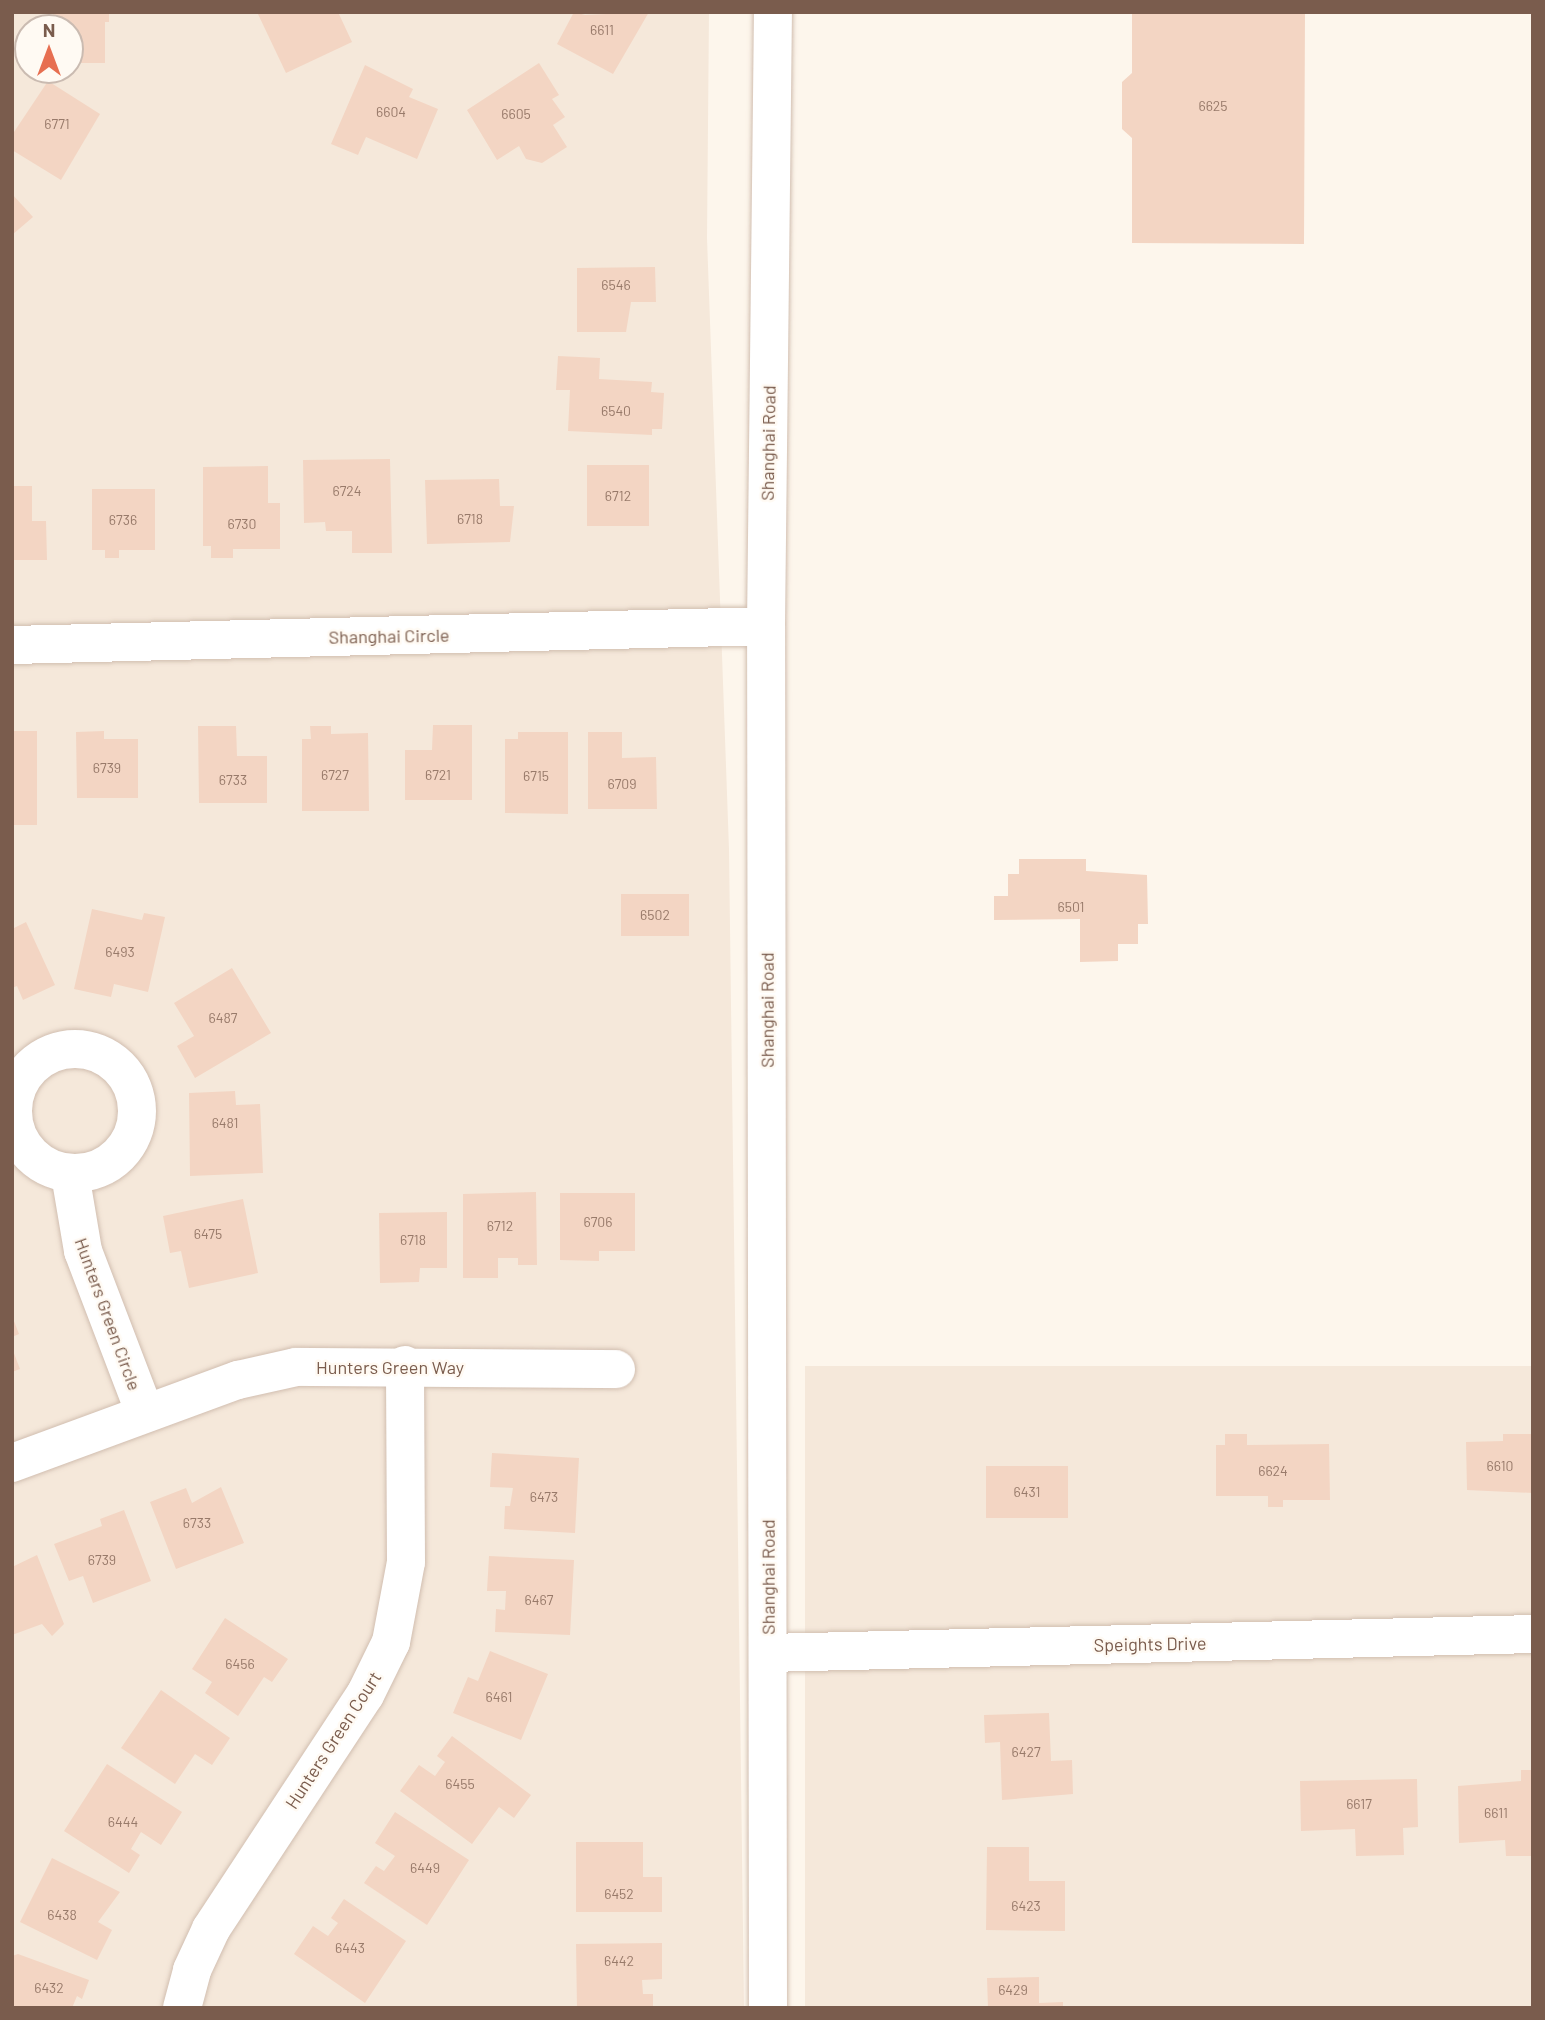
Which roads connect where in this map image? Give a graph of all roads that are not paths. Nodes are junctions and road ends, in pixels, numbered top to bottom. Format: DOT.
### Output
graph roads {
  1 [pos="773,12"];
  2 [pos="766,626"];
  3 [pos="12,645"];
  4 [pos="70,1174"];
  5 [pos="405,1365"];
  6 [pos="617,1369"];
  7 [pos="145,1413"];
  8 [pos="12,1463"];
  9 [pos="1533,1634"];
  10 [pos="768,1653"];
  11 [pos="182,2008"];
  12 [pos="768,2008"];
  1 -- 2 [label="street, Shanghai Road"];
  2 -- 3 [label="street, Shanghai Circle"];
  2 -- 10 [label="street, Shanghai Road"];
  4 -- 7 [label="street, Hunters Green Circle"];
  5 -- 6 [label="street, Hunters Green Way"];
  5 -- 7 [label="street, Hunters Green Way"];
  5 -- 11 [label="street, Hunters Green Court"];
  7 -- 8 [label="street, Hunters Green Way"];
  9 -- 10 [label="street, Speights Drive"];
  10 -- 12 [label="street, Shanghai Road"];
}
